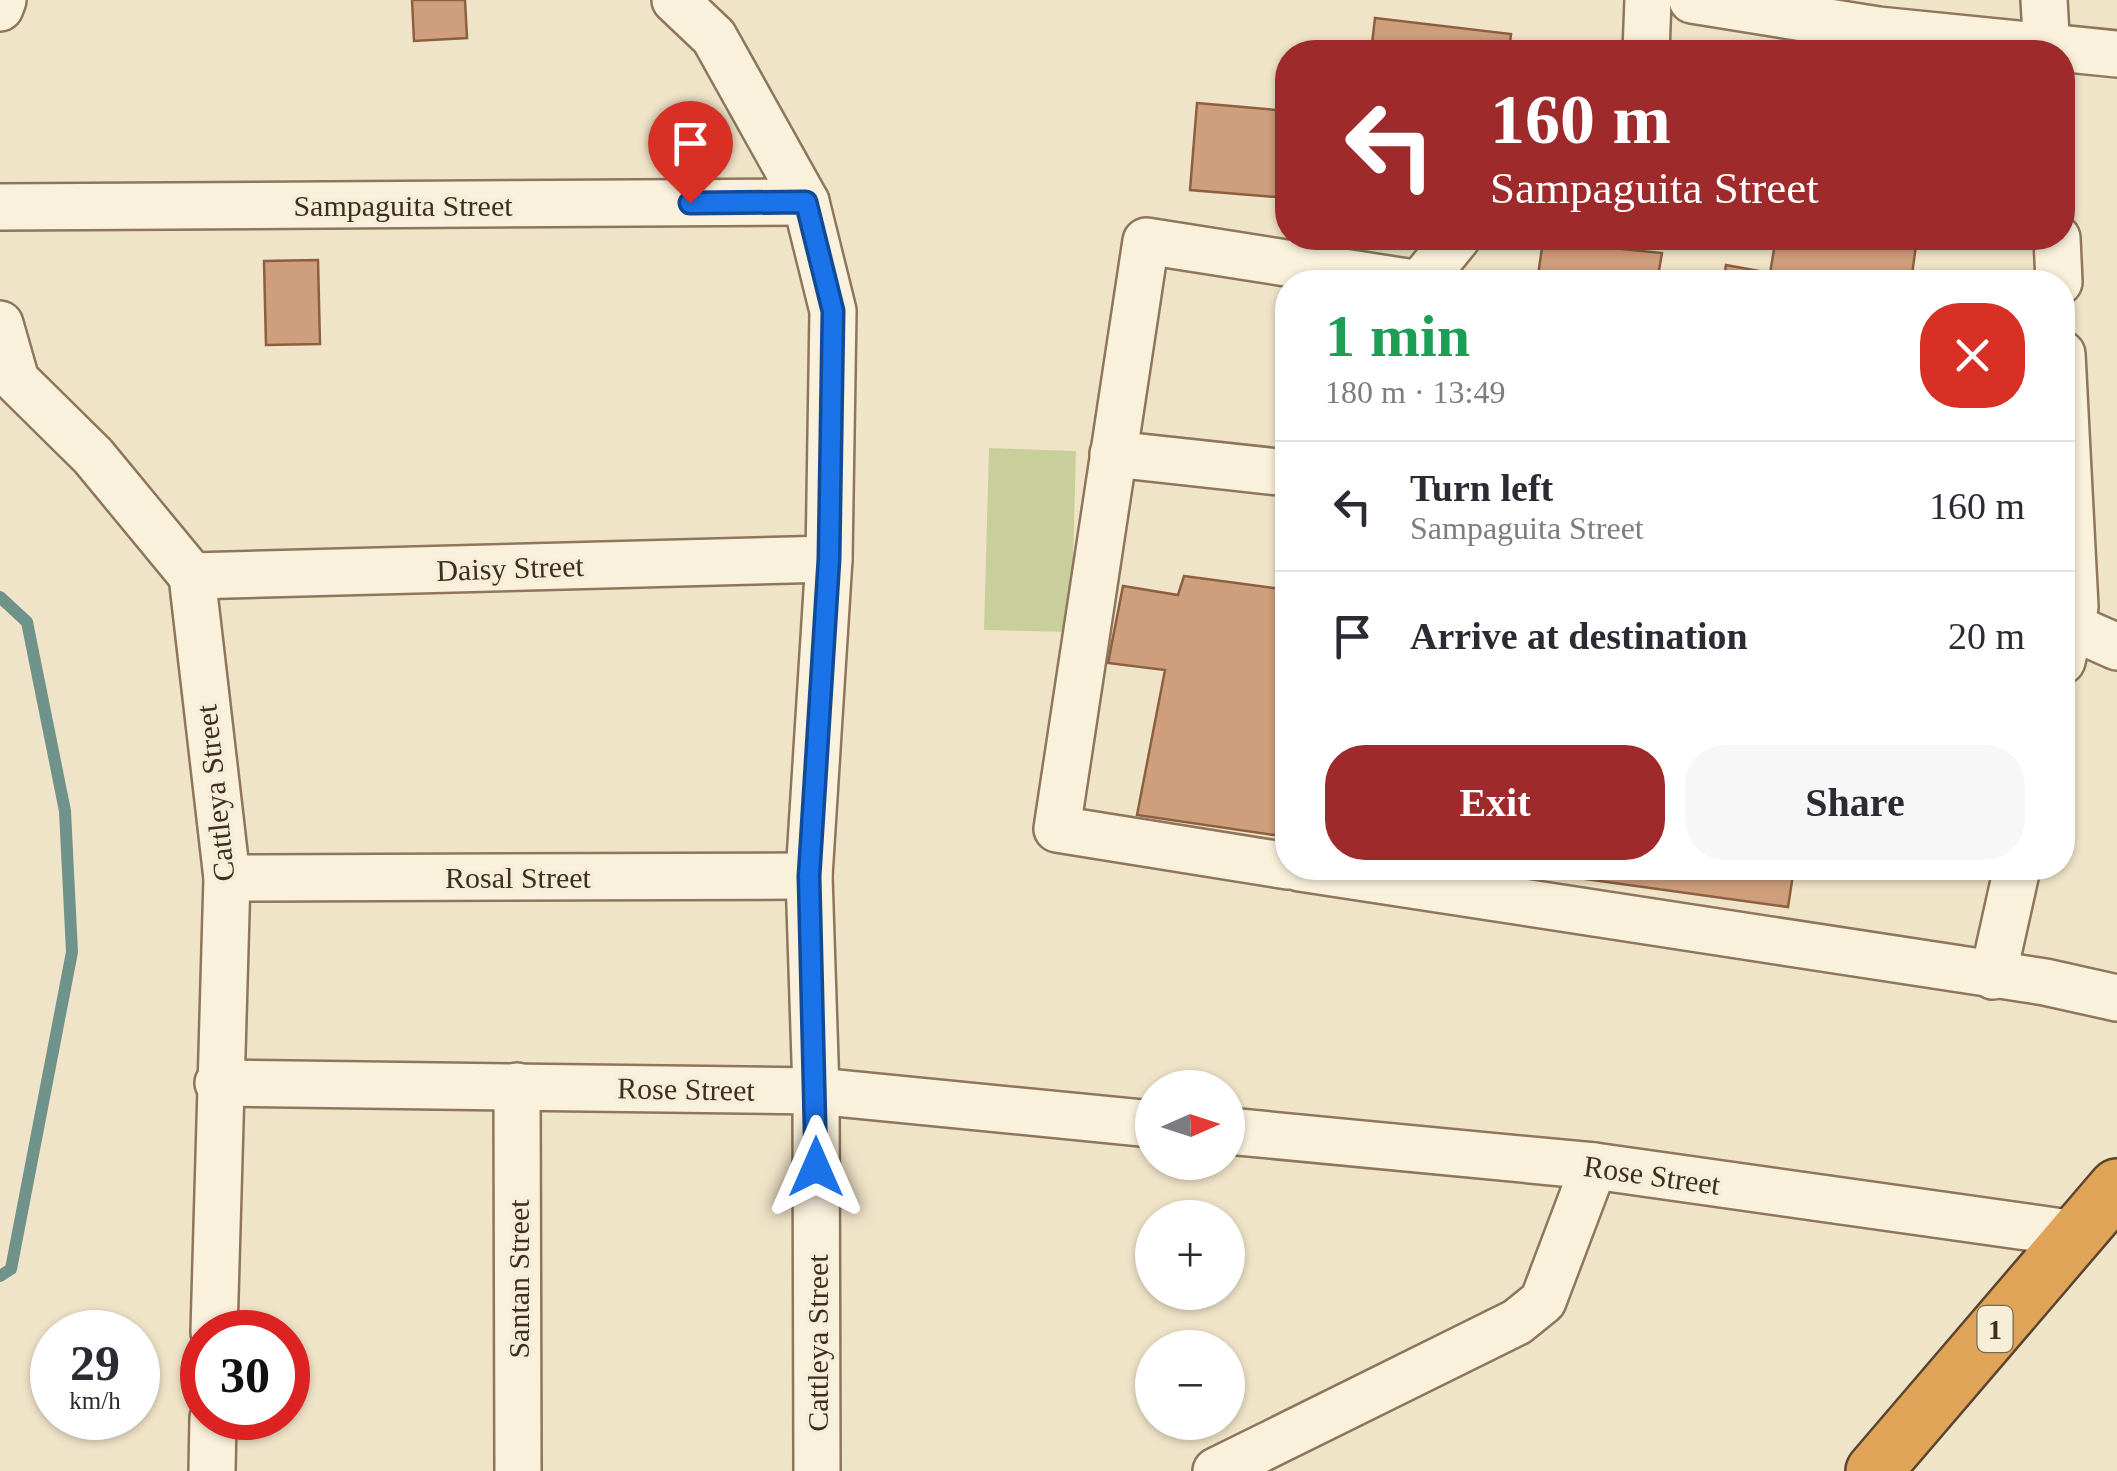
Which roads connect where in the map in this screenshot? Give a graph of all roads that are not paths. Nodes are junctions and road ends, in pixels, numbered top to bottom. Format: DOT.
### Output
graph roads {
  1 [pos="3,0"];
  2 [pos="675,0"];
  3 [pos="1648,0"];
  4 [pos="1692,0"];
  5 [pos="2044,0"];
  6 [pos="0,8"];
  7 [pos="1646,40"];
  8 [pos="1967,40"];
  9 [pos="2046,40"];
  10 [pos="2075,51"];
  11 [pos="2117,54"];
  12 [pos="806,202"];
  13 [pos="0,206"];
  14 [pos="1447,250"];
  15 [pos="1331,270"];
  16 [pos="1431,270"];
  17 [pos="0,324"];
  18 [pos="1114,454"];
  19 [pos="1275,472"];
  20 [pos="829,559"];
  21 [pos="192,576"];
  22 [pos="2075,629"];
  23 [pos="2117,647"];
  24 [pos="1275,864"];
  25 [pos="809,876"];
  26 [pos="226,878"];
  27 [pos="1377,880"];
  28 [pos="2014,880"];
  29 [pos="1993,976"];
  30 [pos="2117,998"];
  31 [pos="218,1084"];
  32 [pos="517,1086"];
  33 [pos="816,1091"];
  34 [pos="1135,1122"];
  35 [pos="1245,1133"];
  36 [pos="1594,1166"];
  37 [pos="2117,1187"];
  38 [pos="2076,1234"];
  39 [pos="214,1310"];
  40 [pos="213,1440"];
  41 [pos="212,1471"];
  42 [pos="518,1471"];
  43 [pos="817,1471"];
  44 [pos="1216,1471"];
  45 [pos="1874,1471"];
  1 -- 6 [label="street"];
  2 -- 12 [label="street, Cattleya Street"];
  3 -- 7 [label="street"];
  4 -- 8 [label="street"];
  5 -- 9 [label="street"];
  10 -- 11 [label="street"];
  12 -- 13 [label="street, Sampaguita Street"];
  12 -- 20 [label="street, Cattleya Street"];
  14 -- 16 [label="street"];
  15 -- 18 [label="street"];
  17 -- 21 [label="street"];
  18 -- 19 [label="street"];
  18 -- 24 [label="street"];
  20 -- 21 [label="street, Daisy Street"];
  20 -- 25 [label="street, Cattleya Street"];
  21 -- 26 [label="street, Cattleya Street"];
  22 -- 23 [label="street"];
  25 -- 26 [label="street, Rosal Street"];
  25 -- 33 [label="street, Cattleya Street"];
  26 -- 31 [label="street, Cattleya Street"];
  27 -- 29 [label="street"];
  28 -- 29 [label="street"];
  29 -- 30 [label="street"];
  31 -- 32 [label="street, Rose Street"];
  31 -- 39 [label="street, Cattleya Street"];
  32 -- 33 [label="street, Rose Street"];
  32 -- 42 [label="street, Santan Street"];
  33 -- 34 [label="street, Rose Street"];
  33 -- 43 [label="street, Cattleya Street"];
  35 -- 36 [label="street, Rose Street"];
  36 -- 38 [label="street, Rose Street"];
  36 -- 44 [label="street"];
  37 -- 38 [label="highway, 1"];
  38 -- 45 [label="highway, 1"];
  40 -- 41 [label="street"];
}
